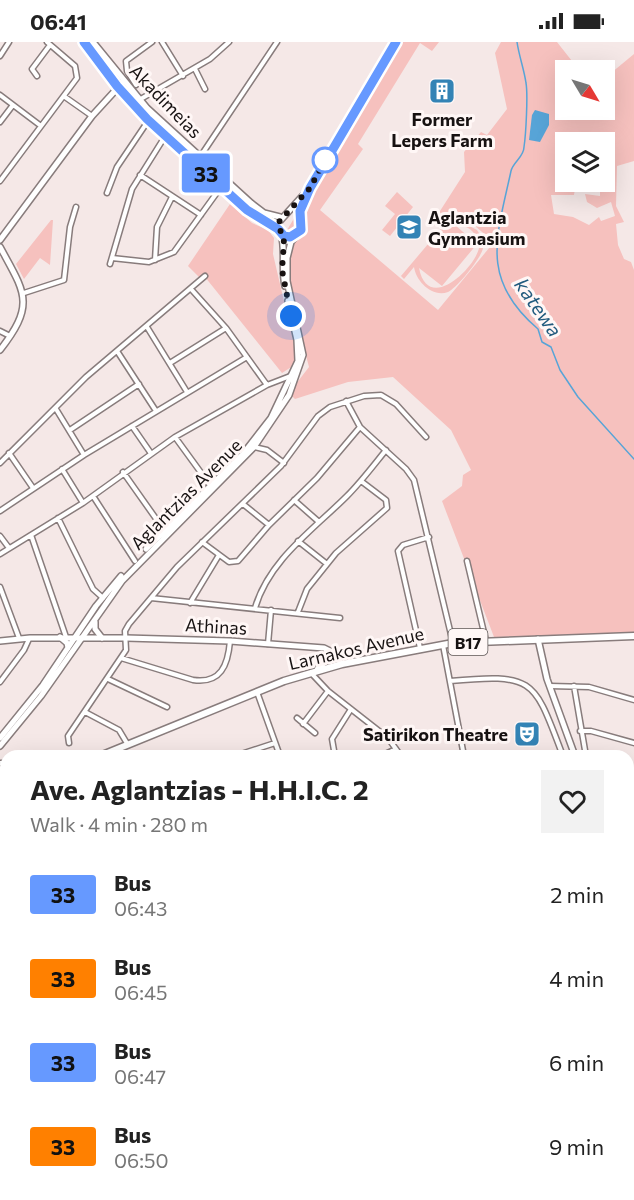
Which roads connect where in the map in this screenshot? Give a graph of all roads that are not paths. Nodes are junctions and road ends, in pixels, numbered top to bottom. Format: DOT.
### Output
graph roads {
  1 [pos="9,42"];
  2 [pos="152,42"];
  3 [pos="162,42"];
  4 [pos="229,42"];
  5 [pos="278,42"];
  6 [pos="396,42"];
  7 [pos="92,43"];
  8 [pos="49,44"];
  9 [pos="2,49"];
  10 [pos="0,56"];
  11 [pos="195,69"];
  12 [pos="38,76"];
  13 [pos="183,76"];
  14 [pos="124,81"];
  15 [pos="136,85"];
  16 [pos="117,86"];
  17 [pos="205,89"];
  18 [pos="0,95"];
  19 [pos="65,97"];
  20 [pos="139,100"];
  21 [pos="13,105"];
  22 [pos="147,108"];
  23 [pos="92,116"];
  24 [pos="147,119"];
  25 [pos="0,122"];
  26 [pos="41,126"];
  27 [pos="169,130"];
  28 [pos="165,136"];
  29 [pos="200,157"];
  30 [pos="196,164"];
  31 [pos="140,175"];
  32 [pos="0,182"];
  33 [pos="221,187"];
  34 [pos="310,188"];
  35 [pos="107,193"];
  36 [pos="172,197"];
  37 [pos="76,207"];
  38 [pos="287,213"];
  39 [pos="201,215"];
  40 [pos="280,217"];
  41 [pos="300,218"];
  42 [pos="280,231"];
  43 [pos="296,235"];
  44 [pos="0,240"];
  45 [pos="0,247"];
  46 [pos="112,258"];
  47 [pos="155,260"];
  48 [pos="110,264"];
  49 [pos="205,276"];
  50 [pos="191,289"];
  51 [pos="24,293"];
  52 [pos="147,327"];
  53 [pos="226,328"];
  54 [pos="0,331"];
  55 [pos="10,336"];
  56 [pos="0,350"];
  57 [pos="117,351"];
  58 [pos="247,357"];
  59 [pos="170,363"];
  60 [pos="295,375"];
  61 [pos="139,384"];
  62 [pos="267,385"];
  63 [pos="187,392"];
  64 [pos="346,400"];
  65 [pos="56,409"];
  66 [pos="156,411"];
  67 [pos="132,426"];
  68 [pos="360,428"];
  69 [pos="70,430"];
  70 [pos="175,437"];
  71 [pos="426,437"];
  72 [pos="261,438"];
  73 [pos="254,447"];
  74 [pos="267,450"];
  75 [pos="386,450"];
  76 [pos="150,452"];
  77 [pos="9,453"];
  78 [pos="84,455"];
  79 [pos="0,463"];
  80 [pos="284,463"];
  81 [pos="62,469"];
  82 [pos="123,472"];
  83 [pos="361,481"];
  84 [pos="210,485"];
  85 [pos="33,488"];
  86 [pos="93,495"];
  87 [pos="294,500"];
  88 [pos="83,502"];
  89 [pos="243,504"];
  90 [pos="0,511"];
  91 [pos="58,518"];
  92 [pos="319,522"];
  93 [pos="268,525"];
  94 [pos="164,530"];
  95 [pos="31,535"];
  96 [pos="0,536"];
  97 [pos="429,537"];
  98 [pos="298,541"];
  99 [pos="202,542"];
  100 [pos="9,548"];
  101 [pos="0,554"];
  102 [pos="219,555"];
  103 [pos="135,561"];
  104 [pos="467,561"];
  105 [pos="327,564"];
  106 [pos="0,587"];
  107 [pos="103,598"];
  108 [pos="150,598"];
  109 [pos="190,603"];
  110 [pos="255,608"];
  111 [pos="271,610"];
  112 [pos="298,612"];
  113 [pos="96,617"];
  114 [pos="340,618"];
  115 [pos="634,636"];
  116 [pos="63,637"];
  117 [pos="19,638"];
  118 [pos="30,638"];
  119 [pos="102,638"];
  120 [pos="126,638"];
  121 [pos="78,639"];
  122 [pos="538,639"];
  123 [pos="0,641"];
  124 [pos="230,641"];
  125 [pos="486,641"];
  126 [pos="453,643"];
  127 [pos="268,644"];
  128 [pos="443,644"];
  129 [pos="420,648"];
  130 [pos="318,649"];
  131 [pos="67,650"];
  132 [pos="328,657"];
  133 [pos="121,658"];
  134 [pos="342,664"];
  135 [pos="332,666"];
  136 [pos="324,669"];
  137 [pos="313,672"];
  138 [pos="108,679"];
  139 [pos="321,681"];
  140 [pos="450,681"];
  141 [pos="0,682"];
  142 [pos="574,686"];
  143 [pos="550,687"];
  144 [pos="328,691"];
  145 [pos="257,692"];
  146 [pos="634,700"];
  147 [pos="167,707"];
  148 [pos="351,709"];
  149 [pos="85,712"];
  150 [pos="297,718"];
  151 [pos="303,724"];
  152 [pos="580,731"];
  153 [pos="315,733"];
  154 [pos="0,738"];
  155 [pos="69,743"];
  156 [pos="275,743"];
  157 [pos="634,743"];
  158 [pos="128,744"];
  159 [pos="0,746"];
  160 [pos="396,748"];
  161 [pos="114,750"];
  162 [pos="256,750"];
  163 [pos="278,750"];
  164 [pos="334,750"];
  165 [pos="392,750"];
  166 [pos="463,750"];
  167 [pos="562,750"];
  168 [pos="573,750"];
  169 [pos="585,750"];
  1 -- 9 [label="street"];
  2 -- 15 [label="street"];
  3 -- 13 [label="street"];
  4 -- 11 [label="street"];
  5 -- 29 [label="street"];
  6 -- 34 [label="main road"];
  7 -- 14 [label="main road, Akadimeias"];
  7 -- 16 [label="main road, Akadimeias"];
  8 -- 12 [label="street"];
  8 -- 19 [label="street"];
  9 -- 10 [label="street"];
  11 -- 13 [label="street"];
  11 -- 17 [label="street"];
  13 -- 20 [label="street"];
  14 -- 16 [label="main road"];
  14 -- 20 [label="main road, Akadimeias"];
  16 -- 23 [label="main road"];
  16 -- 24 [label="main road, Akadimeias"];
  18 -- 21 [label="street"];
  19 -- 23 [label="street"];
  19 -- 26 [label="street"];
  20 -- 22 [label="main road, Akadimeias"];
  21 -- 25 [label="street"];
  21 -- 26 [label="street"];
  22 -- 24 [label="street"];
  22 -- 27 [label="main road, Akadimeias"];
  23 -- 44 [label="main road"];
  24 -- 28 [label="main road, Akadimeias"];
  24 -- 35 [label="street"];
  26 -- 32 [label="street"];
  27 -- 28 [label="street"];
  27 -- 29 [label="main road, Akadimeias"];
  28 -- 30 [label="main road, Akadimeias"];
  28 -- 31 [label="street"];
  29 -- 30 [label="street"];
  29 -- 40 [label="main road, Akadimeias"];
  30 -- 33 [label="main road, Akadimeias"];
  31 -- 36 [label="street"];
  31 -- 46 [label="street"];
  33 -- 39 [label="street"];
  33 -- 42 [label="main road, Akadimeias"];
  34 -- 38 [label="main road"];
  34 -- 41 [label="main road"];
  36 -- 39 [label="street"];
  36 -- 47 [label="street"];
  37 -- 51 [label="street"];
  38 -- 40 [label="main road"];
  38 -- 41 [label="main road"];
  39 -- 47 [label="street"];
  40 -- 42 [label="main road"];
  41 -- 43 [label="main road"];
  42 -- 43 [label="main road"];
  42 -- 60 [label="main road, Aglantzias Avenue"];
  43 -- 60 [label="main road, Aglantzias Avenue"];
  45 -- 51 [label="main road"];
  46 -- 47 [label="street"];
  46 -- 48 [label="street"];
  49 -- 50 [label="street"];
  50 -- 52 [label="street"];
  50 -- 53 [label="street"];
  51 -- 55 [label="main road"];
  52 -- 57 [label="street"];
  52 -- 59 [label="street"];
  53 -- 58 [label="street"];
  53 -- 59 [label="street"];
  54 -- 55 [label="street"];
  55 -- 56 [label="main road"];
  57 -- 61 [label="street"];
  57 -- 65 [label="street"];
  58 -- 62 [label="street"];
  58 -- 63 [label="street"];
  59 -- 63 [label="street"];
  60 -- 62 [label="street"];
  60 -- 72 [label="main road, Aglantzias Avenue"];
  60 -- 84 [label="main road, Aglantzias Avenue"];
  61 -- 66 [label="street"];
  61 -- 69 [label="street"];
  62 -- 70 [label="street"];
  63 -- 66 [label="street"];
  64 -- 68 [label="street"];
  64 -- 71 [label="street"];
  64 -- 80 [label="street"];
  65 -- 69 [label="street"];
  65 -- 77 [label="street"];
  66 -- 67 [label="street"];
  67 -- 76 [label="street"];
  67 -- 78 [label="street"];
  68 -- 75 [label="street"];
  68 -- 87 [label="street"];
  69 -- 78 [label="street"];
  70 -- 76 [label="street"];
  70 -- 84 [label="street"];
  72 -- 73 [label="main road, Aglantzias Avenue"];
  72 -- 74 [label="street"];
  73 -- 74 [label="street"];
  73 -- 113 [label="main road, Aglantzias Avenue"];
  74 -- 80 [label="street"];
  75 -- 83 [label="street"];
  75 -- 97 [label="street"];
  76 -- 82 [label="street"];
  77 -- 79 [label="street"];
  77 -- 85 [label="street"];
  78 -- 81 [label="street"];
  80 -- 89 [label="street"];
  81 -- 85 [label="street"];
  81 -- 88 [label="street"];
  82 -- 86 [label="street"];
  82 -- 94 [label="street"];
  83 -- 92 [label="street"];
  83 -- 105 [label="street"];
  84 -- 94 [label="main road, Aglantzias Avenue"];
  85 -- 90 [label="street"];
  86 -- 88 [label="street"];
  86 -- 103 [label="street"];
  87 -- 92 [label="street"];
  87 -- 93 [label="street"];
  88 -- 91 [label="street"];
  89 -- 93 [label="street"];
  89 -- 99 [label="street"];
  91 -- 95 [label="street"];
  91 -- 107 [label="street"];
  92 -- 98 [label="street"];
  93 -- 102 [label="street"];
  94 -- 103 [label="main road, Aglantzias Avenue"];
  95 -- 100 [label="street"];
  95 -- 116 [label="street"];
  96 -- 100 [label="street"];
  97 -- 126 [label="street"];
  97 -- 129 [label="street"];
  98 -- 105 [label="street"];
  98 -- 110 [label="street"];
  99 -- 102 [label="street"];
  99 -- 108 [label="street"];
  100 -- 101 [label="street"];
  102 -- 109 [label="street"];
  103 -- 107 [label="main road, Aglantzias Avenue"];
  104 -- 125 [label="street"];
  105 -- 112 [label="street"];
  106 -- 117 [label="street"];
  107 -- 121 [label="main road, Aglantzias Avenue"];
  108 -- 109 [label="street"];
  108 -- 120 [label="street"];
  109 -- 110 [label="street"];
  110 -- 111 [label="street"];
  111 -- 112 [label="street"];
  111 -- 127 [label="street"];
  112 -- 114 [label="street"];
  113 -- 119 [label="main road"];
  113 -- 121 [label="main road, Aglantzias Avenue"];
  115 -- 122 [label="main road, Larnakos Avenue / B17"];
  116 -- 118 [label="main road, Athinas"];
  116 -- 121 [label="main road, Athinas"];
  116 -- 131 [label="main road"];
  117 -- 118 [label="main road, Athinas"];
  117 -- 123 [label="main road, Athinas"];
  118 -- 141 [label="street"];
  119 -- 120 [label="main road, Athinas"];
  119 -- 121 [label="main road, Athinas"];
  120 -- 124 [label="main road, Athinas"];
  120 -- 133 [label="street"];
  121 -- 131 [label="main road, Aglantzias Avenue"];
  121 -- 159 [label="main road, Aglantzias Avenue"];
  122 -- 125 [label="main road, Larnakos Avenue / B17"];
  122 -- 143 [label="main road"];
  124 -- 127 [label="main road, Athinas"];
  124 -- 133 [label="street"];
  125 -- 126 [label="main road, Larnakos Avenue / B17"];
  126 -- 128 [label="main road, Larnakos Avenue / B17"];
  127 -- 130 [label="main road, Athinas"];
  128 -- 129 [label="main road, Larnakos Avenue / B17"];
  128 -- 140 [label="street"];
  129 -- 134 [label="main road, Larnakos Avenue / B17"];
  130 -- 132 [label="main road"];
  130 -- 134 [label="main road, Athinas"];
  131 -- 154 [label="main road, Aglantzias Avenue"];
  132 -- 135 [label="main road"];
  132 -- 137 [label="main road"];
  133 -- 138 [label="street"];
  134 -- 135 [label="main road, Larnakos Avenue / B17"];
  135 -- 136 [label="main road, Larnakos Avenue / B17"];
  136 -- 137 [label="main road, Larnakos Avenue / B17"];
  136 -- 139 [label="street"];
  137 -- 139 [label="street"];
  137 -- 145 [label="main road, Larnakos Avenue / B17"];
  138 -- 147 [label="street"];
  138 -- 149 [label="street"];
  139 -- 144 [label="street"];
  140 -- 166 [label="street"];
  140 -- 167 [label="street"];
  142 -- 143 [label="street"];
  142 -- 146 [label="street"];
  142 -- 152 [label="street"];
  143 -- 168 [label="main road"];
  144 -- 148 [label="street"];
  144 -- 151 [label="street"];
  145 -- 156 [label="street"];
  145 -- 158 [label="main road, Larnakos Avenue / B17"];
  148 -- 160 [label="street"];
  148 -- 164 [label="street"];
  149 -- 155 [label="street"];
  149 -- 158 [label="street"];
  150 -- 151 [label="street"];
  151 -- 153 [label="street"];
  152 -- 157 [label="street"];
  152 -- 169 [label="street"];
  156 -- 162 [label="street"];
  156 -- 163 [label="street"];
  158 -- 161 [label="main road, Larnakos Avenue / B17"];
  160 -- 165 [label="street"];
}
